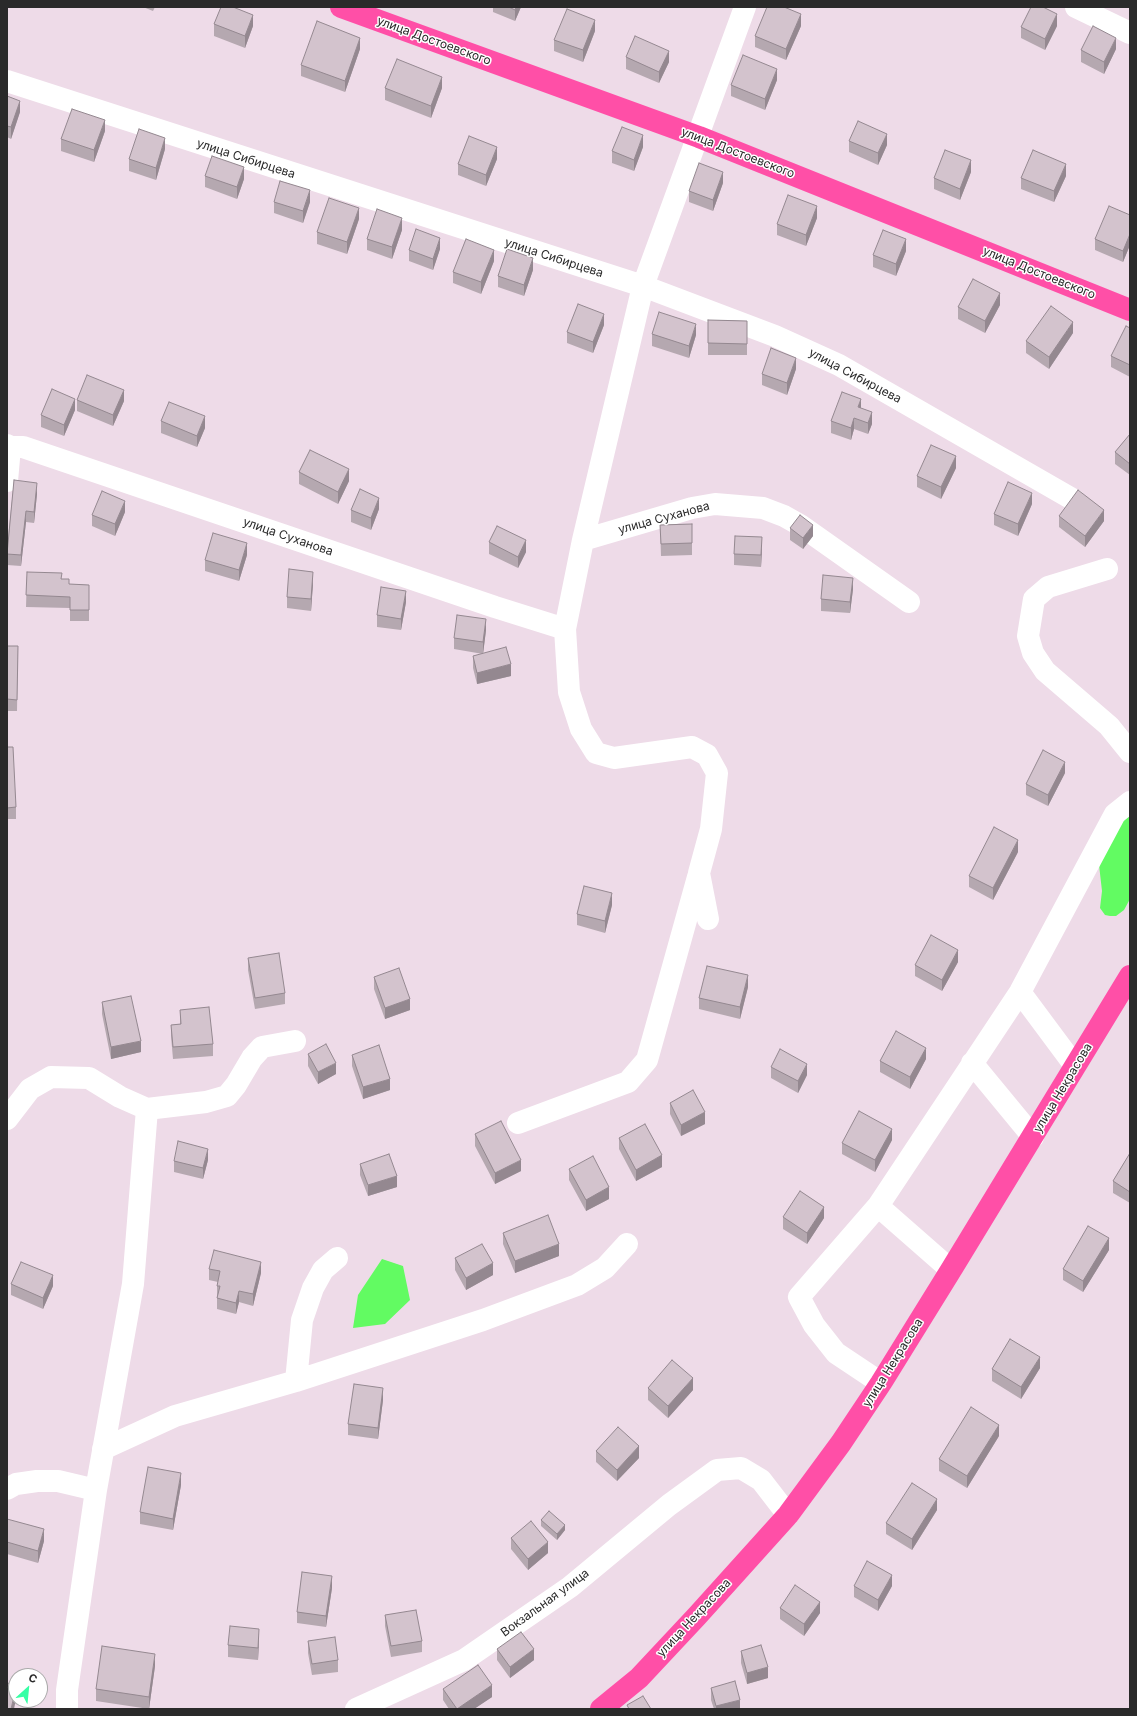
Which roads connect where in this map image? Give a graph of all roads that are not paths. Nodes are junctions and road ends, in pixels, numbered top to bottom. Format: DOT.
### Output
graph roads {
  1 [pos="341,7"];
  2 [pos="745,7"];
  3 [pos="1076,7"];
  4 [pos="1130,33"];
  5 [pos="7,80"];
  6 [pos="699,137"];
  7 [pos="643,286"];
  8 [pos="1130,310"];
  9 [pos="9,446"];
  10 [pos="7,481"];
  11 [pos="1074,500"];
  12 [pos="583,540"];
  13 [pos="1107,569"];
  14 [pos="909,602"];
  15 [pos="566,629"];
  16 [pos="1130,752"];
  17 [pos="1130,802"];
  18 [pos="699,873"];
  19 [pos="708,919"];
  20 [pos="1130,976"];
  21 [pos="1020,992"];
  22 [pos="295,1041"];
  23 [pos="972,1063"];
  24 [pos="1075,1066"];
  25 [pos="147,1109"];
  26 [pos="7,1119"];
  27 [pos="518,1123"];
  28 [pos="1033,1137"];
  29 [pos="878,1206"];
  30 [pos="627,1244"];
  31 [pos="337,1258"];
  32 [pos="951,1270"];
  33 [pos="296,1381"];
  34 [pos="881,1384"];
  35 [pos="103,1449"];
  36 [pos="7,1489"];
  37 [pos="96,1490"];
  38 [pos="788,1515"];
  39 [pos="67,1709"];
  40 [pos="356,1709"];
  41 [pos="601,1709"];
  1 -- 6 [label="main road, улица Достоевского"];
  2 -- 6 [label="street"];
  3 -- 4 [label="street"];
  5 -- 7 [label="street, улица Сибирцева"];
  6 -- 7 [label="street"];
  6 -- 8 [label="main road, улица Достоевского"];
  7 -- 11 [label="street, улица Сибирцева"];
  7 -- 12 [label="street"];
  9 -- 10 [label="street"];
  9 -- 15 [label="street, улица Суханова"];
  12 -- 14 [label="street, улица Суханова"];
  12 -- 15 [label="street"];
  13 -- 16 [label="street"];
  15 -- 18 [label="street"];
  17 -- 21 [label="street"];
  18 -- 19 [label="street"];
  18 -- 27 [label="street"];
  20 -- 24 [label="main road, улица Некрасова"];
  21 -- 23 [label="street"];
  21 -- 24 [label="street"];
  22 -- 25 [label="street"];
  23 -- 28 [label="street"];
  23 -- 29 [label="street"];
  24 -- 28 [label="main road, улица Некрасова"];
  25 -- 26 [label="street"];
  25 -- 35 [label="street"];
  28 -- 32 [label="main road, улица Некрасова"];
  29 -- 32 [label="street"];
  29 -- 34 [label="street"];
  30 -- 33 [label="street"];
  31 -- 33 [label="street"];
  32 -- 34 [label="main road, улица Некрасова"];
  33 -- 35 [label="street"];
  34 -- 38 [label="main road, улица Некрасова"];
  35 -- 37 [label="street"];
  36 -- 37 [label="street"];
  37 -- 39 [label="street"];
  38 -- 40 [label="street, Вокзальная улица"];
  38 -- 41 [label="main road, улица Некрасова"];
}
